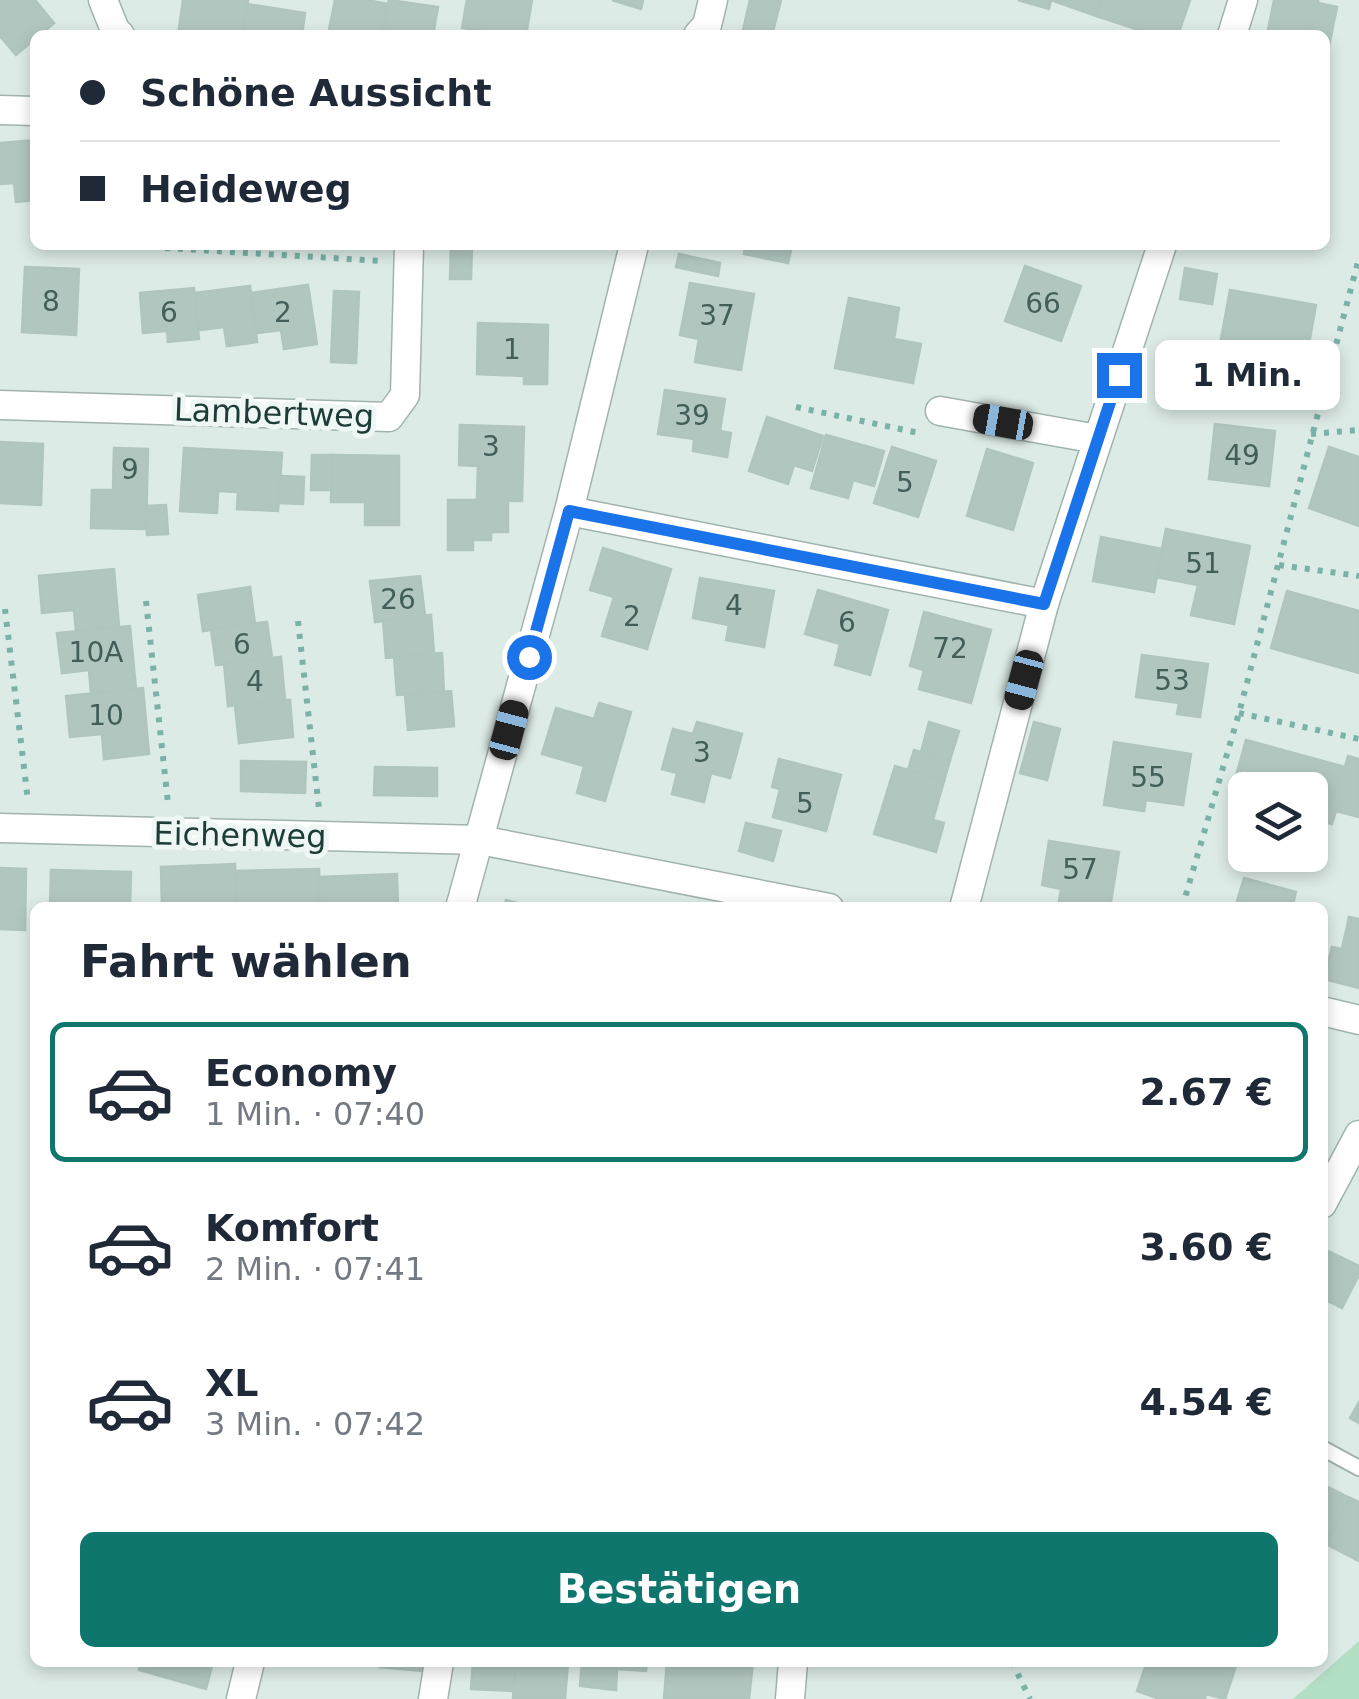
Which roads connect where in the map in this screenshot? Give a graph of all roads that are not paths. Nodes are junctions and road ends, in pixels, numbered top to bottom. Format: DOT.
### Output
graph roads {
  1 [pos="103,0"];
  2 [pos="712,0"];
  3 [pos="1244,0"];
  4 [pos="115,30"];
  5 [pos="702,30"];
  6 [pos="1234,30"];
  7 [pos="0,110"];
  8 [pos="30,111"];
  9 [pos="633,250"];
  10 [pos="1160,250"];
  11 [pos="408,254"];
  12 [pos="0,405"];
  13 [pos="940,411"];
  14 [pos="1098,440"];
  15 [pos="569,511"];
  16 [pos="1044,604"];
  17 [pos="0,828"];
  18 [pos="480,840"];
  19 [pos="462,902"];
  20 [pos="798,902"];
  21 [pos="966,902"];
  22 [pos="1328,1012"];
  23 [pos="1359,1020"];
  24 [pos="1359,1135"];
  25 [pos="1350,1172"];
  26 [pos="1328,1197"];
  27 [pos="1328,1451"];
  28 [pos="1359,1468"];
  29 [pos="249,1667"];
  30 [pos="438,1667"];
  31 [pos="793,1667"];
  32 [pos="241,1699"];
  33 [pos="433,1699"];
  34 [pos="790,1699"];
  1 -- 4 [label="street"];
  2 -- 5 [label="street"];
  3 -- 6 [label="street"];
  7 -- 8 [label="street"];
  9 -- 15 [label="street"];
  10 -- 14 [label="street"];
  11 -- 12 [label="street, Lambertweg"];
  13 -- 14 [label="street"];
  14 -- 16 [label="street"];
  15 -- 16 [label="street"];
  15 -- 18 [label="street"];
  16 -- 21 [label="street"];
  17 -- 18 [label="street, Eichenweg"];
  18 -- 19 [label="street"];
  18 -- 20 [label="street, Eichenweg"];
  22 -- 23 [label="street"];
  24 -- 25 [label="street"];
  25 -- 26 [label="street"];
  27 -- 28 [label="lane"];
  29 -- 32 [label="street"];
  30 -- 33 [label="street"];
  31 -- 34 [label="street"];
}
